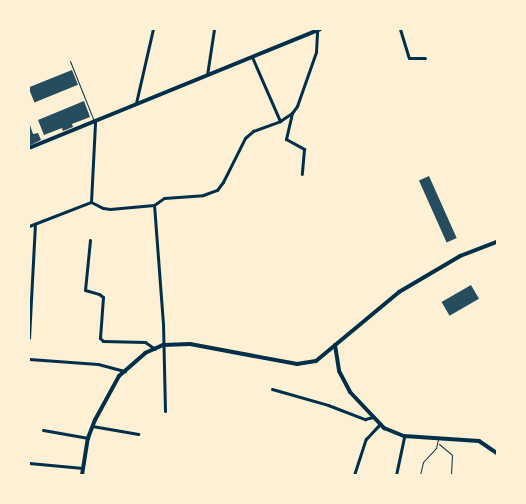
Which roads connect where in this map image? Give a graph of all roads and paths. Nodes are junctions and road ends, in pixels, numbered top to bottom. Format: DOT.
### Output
graph roads {
  1 [pos="153,29"];
  2 [pos="214,29"];
  3 [pos="319,29"];
  4 [pos="400,29"];
  5 [pos="252,57"];
  6 [pos="425,58"];
  7 [pos="70,62"];
  8 [pos="207,75"];
  9 [pos="136,104"];
  10 [pos="292,112"];
  11 [pos="280,121"];
  12 [pos="95,122"];
  13 [pos="29,148"];
  14 [pos="302,174"];
  15 [pos="91,202"];
  16 [pos="154,205"];
  17 [pos="34,224"];
  18 [pos="29,226"];
  19 [pos="90,240"];
  20 [pos="497,242"];
  21 [pos="29,338"];
  22 [pos="163,345"];
  23 [pos="336,345"];
  24 [pos="155,349"];
  25 [pos="29,359"];
  26 [pos="125,371"];
  27 [pos="272,390"];
  28 [pos="165,411"];
  29 [pos="373,417"];
  30 [pos="380,424"];
  31 [pos="92,426"];
  32 [pos="43,430"];
  33 [pos="138,434"];
  34 [pos="404,436"];
  35 [pos="88,438"];
  36 [pos="438,438"];
  37 [pos="438,444"];
  38 [pos="497,453"];
  39 [pos="29,463"];
  40 [pos="84,468"];
  41 [pos="82,475"];
  42 [pos="354,475"];
  43 [pos="396,475"];
  44 [pos="420,475"];
  45 [pos="451,475"];
  1 -- 9 [label="street"];
  2 -- 8 [label="street"];
  3 -- 5 [label="main road"];
  3 -- 10 [label="street"];
  4 -- 6 [label="street"];
  5 -- 8 [label="main road"];
  5 -- 11 [label="street"];
  7 -- 12 [label="lane"];
  8 -- 9 [label="main road"];
  9 -- 12 [label="main road"];
  10 -- 11 [label="street"];
  10 -- 14 [label="street"];
  11 -- 16 [label="street"];
  12 -- 13 [label="main road"];
  12 -- 15 [label="street"];
  15 -- 16 [label="street"];
  15 -- 17 [label="street"];
  16 -- 22 [label="street"];
  17 -- 18 [label="street"];
  17 -- 21 [label="street"];
  19 -- 24 [label="street"];
  20 -- 23 [label="main road"];
  22 -- 23 [label="main road"];
  22 -- 24 [label="main road"];
  22 -- 28 [label="street"];
  23 -- 29 [label="main road"];
  24 -- 26 [label="main road"];
  25 -- 26 [label="street"];
  26 -- 31 [label="main road"];
  27 -- 29 [label="street"];
  29 -- 30 [label="main road"];
  30 -- 34 [label="main road"];
  30 -- 42 [label="street"];
  31 -- 33 [label="street"];
  31 -- 35 [label="main road"];
  32 -- 35 [label="street"];
  34 -- 36 [label="main road"];
  34 -- 43 [label="street"];
  35 -- 40 [label="main road"];
  36 -- 37 [label="lane"];
  36 -- 38 [label="main road"];
  37 -- 44 [label="lane"];
  37 -- 45 [label="lane"];
  39 -- 40 [label="street"];
  40 -- 41 [label="main road"];
}
